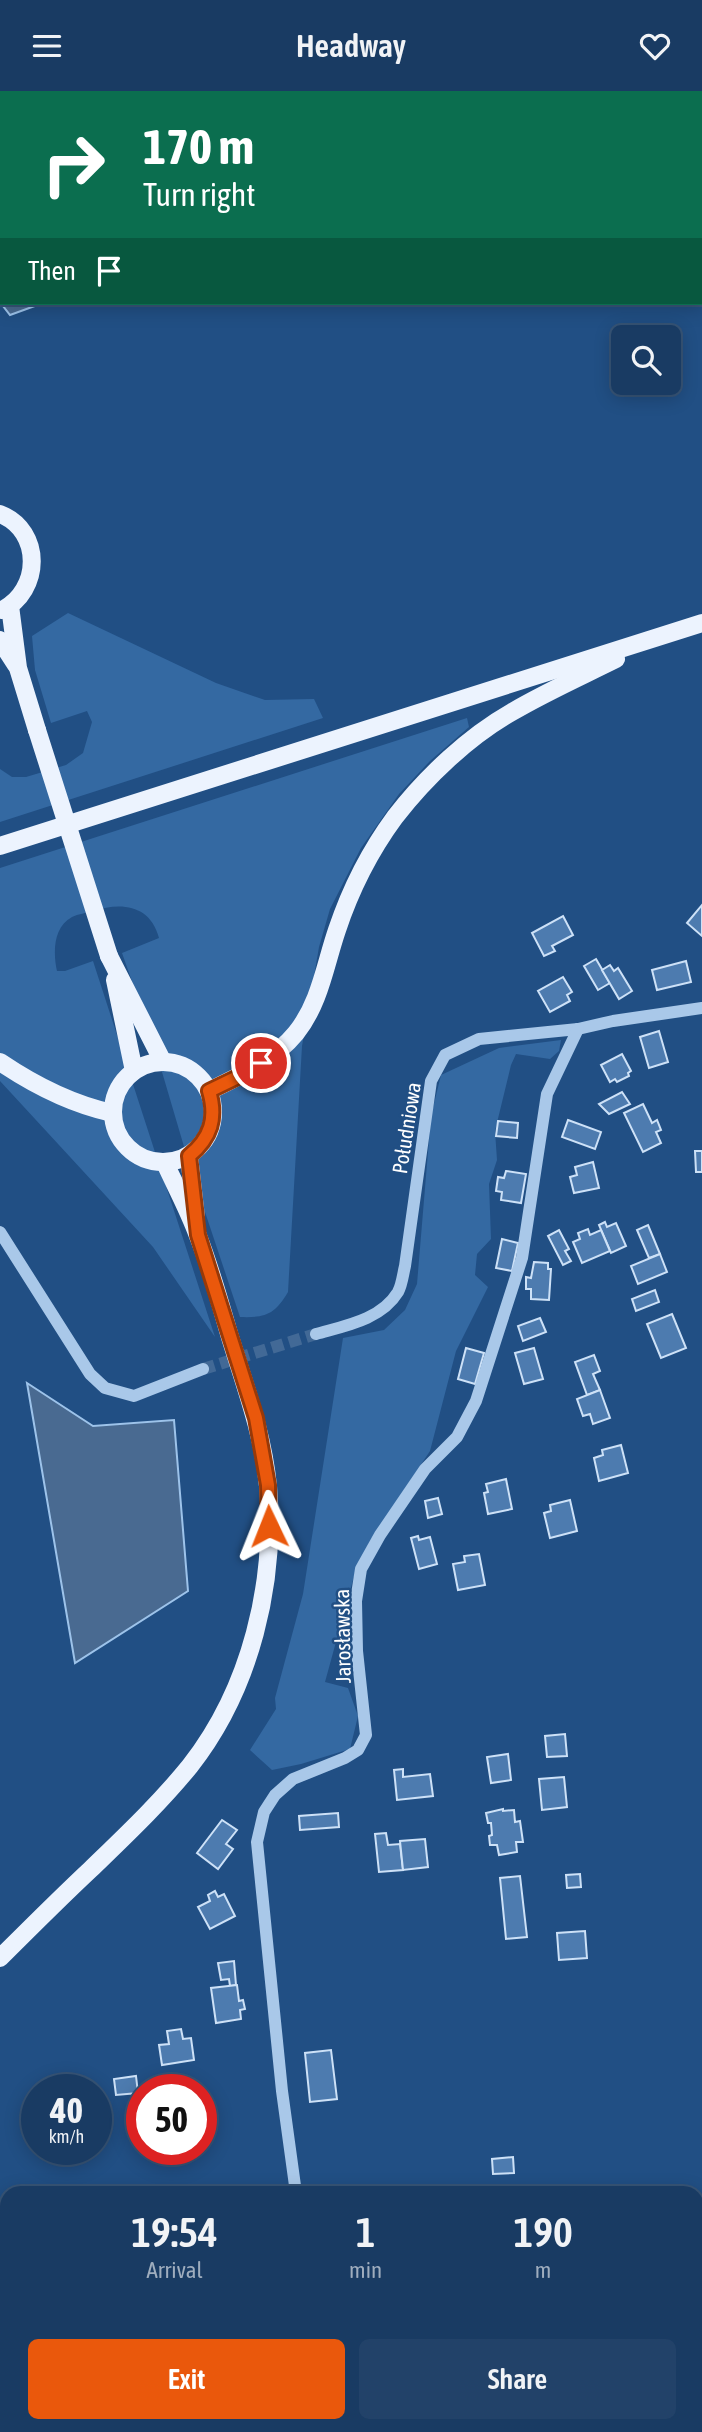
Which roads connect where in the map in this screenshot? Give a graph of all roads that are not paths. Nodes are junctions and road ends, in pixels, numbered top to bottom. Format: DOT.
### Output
graph roads {
  1 [pos="0,514"];
  2 [pos="5,608"];
  3 [pos="702,622"];
  4 [pos="673,632"];
  5 [pos="0,640"];
  6 [pos="18,668"];
  7 [pos="0,846"];
  8 [pos="110,956"];
  9 [pos="702,1008"];
  10 [pos="578,1029"];
  11 [pos="0,1062"];
  12 [pos="163,1062"];
  13 [pos="134,1070"];
  14 [pos="209,1091"];
  15 [pos="112,1113"];
  16 [pos="189,1156"];
  17 [pos="165,1163"];
  18 [pos="0,1232"];
  19 [pos="198,1235"];
  20 [pos="316,1334"];
  21 [pos="203,1369"];
  22 [pos="0,1958"];
  23 [pos="295,2186"];
  1 -- 2 [label="main road"];
  2 -- 6 [label="main road"];
  3 -- 4 [label="main road"];
  4 -- 7 [label="main road"];
  4 -- 14 [label="main road"];
  5 -- 6 [label="main road"];
  6 -- 8 [label="main road, bridge"];
  8 -- 12 [label="main road"];
  8 -- 13 [label="main road"];
  9 -- 10 [label="street, Południowa"];
  10 -- 20 [label="street, Południowa"];
  10 -- 23 [label="street, Jarosławska"];
  11 -- 15 [label="main road"];
  12 -- 13 [label="main road"];
  12 -- 14 [label="main road"];
  13 -- 15 [label="main road"];
  14 -- 16 [label="main road"];
  15 -- 17 [label="main road"];
  16 -- 17 [label="main road"];
  16 -- 19 [label="main road"];
  17 -- 19 [label="main road"];
  18 -- 21 [label="street"];
  19 -- 22 [label="main road"];
}
